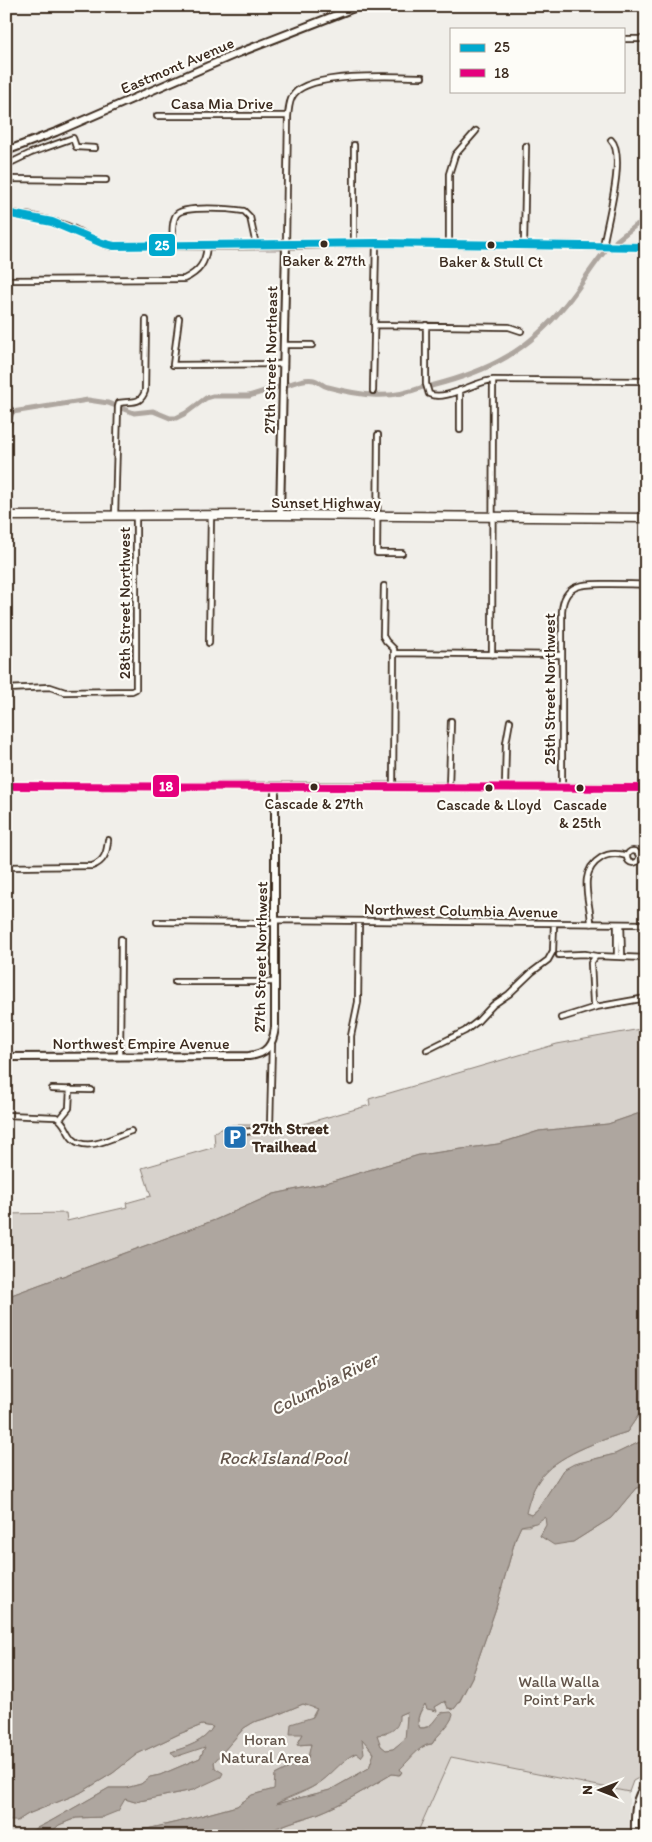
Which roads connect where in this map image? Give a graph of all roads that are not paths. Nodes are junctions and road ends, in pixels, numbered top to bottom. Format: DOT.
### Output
graph roads {
  1 [pos="358,6"];
  2 [pos="624,39"];
  3 [pos="646,39"];
  4 [pos="422,77"];
  5 [pos="157,116"];
  6 [pos="288,116"];
  7 [pos="476,131"];
  8 [pos="611,140"];
  9 [pos="354,145"];
  10 [pos="526,146"];
  11 [pos="95,148"];
  12 [pos="6,151"];
  13 [pos="6,165"];
  14 [pos="6,179"];
  15 [pos="106,180"];
  16 [pos="6,213"];
  17 [pos="354,243"];
  18 [pos="376,243"];
  19 [pos="449,244"];
  20 [pos="524,244"];
  21 [pos="207,245"];
  22 [pos="256,245"];
  23 [pos="286,245"];
  24 [pos="173,246"];
  25 [pos="603,247"];
  26 [pos="646,247"];
  27 [pos="6,280"];
  28 [pos="179,318"];
  29 [pos="146,320"];
  30 [pos="374,325"];
  31 [pos="426,325"];
  32 [pos="521,331"];
  33 [pos="284,345"];
  34 [pos="312,345"];
  35 [pos="284,364"];
  36 [pos="493,380"];
  37 [pos="646,381"];
  38 [pos="460,390"];
  39 [pos="373,391"];
  40 [pos="10,410"];
  41 [pos="460,430"];
  42 [pos="378,435"];
  43 [pos="6,438"];
  44 [pos="211,515"];
  45 [pos="280,515"];
  46 [pos="6,516"];
  47 [pos="116,516"];
  48 [pos="136,516"];
  49 [pos="377,516"];
  50 [pos="493,516"];
  51 [pos="646,518"];
  52 [pos="402,553"];
  53 [pos="646,584"];
  54 [pos="384,586"];
  55 [pos="210,643"];
  56 [pos="394,653"];
  57 [pos="492,655"];
  58 [pos="562,655"];
  59 [pos="6,689"];
  60 [pos="451,721"];
  61 [pos="510,721"];
  62 [pos="6,786"];
  63 [pos="275,786"];
  64 [pos="393,787"];
  65 [pos="448,787"];
  66 [pos="505,787"];
  67 [pos="562,788"];
  68 [pos="646,788"];
  69 [pos="108,840"];
  70 [pos="627,856"];
  71 [pos="6,867"];
  72 [pos="275,921"];
  73 [pos="157,922"];
  74 [pos="359,922"];
  75 [pos="554,924"];
  76 [pos="591,924"];
  77 [pos="619,924"];
  78 [pos="646,924"];
  79 [pos="121,939"];
  80 [pos="559,955"];
  81 [pos="596,956"];
  82 [pos="619,956"];
  83 [pos="646,958"];
  84 [pos="175,982"];
  85 [pos="275,982"];
  86 [pos="646,998"];
  87 [pos="596,1007"];
  88 [pos="561,1018"];
  89 [pos="272,1044"];
  90 [pos="427,1050"];
  91 [pos="120,1056"];
  92 [pos="6,1057"];
  93 [pos="351,1082"];
  94 [pos="52,1089"];
  95 [pos="70,1090"];
  96 [pos="91,1090"];
  97 [pos="6,1115"];
  98 [pos="60,1119"];
  99 [pos="131,1131"];
  100 [pos="227,1140"];
  101 [pos="646,1785"];
  102 [pos="635,1836"];
  1 -- 12 [label="street, Eastmont Avenue"];
  2 -- 3 [label="street"];
  4 -- 6 [label="street, 27th Street Northeast"];
  5 -- 6 [label="street, Casa Mia Drive"];
  6 -- 23 [label="street, 27th Street Northeast"];
  7 -- 19 [label="street"];
  8 -- 25 [label="street"];
  9 -- 17 [label="street"];
  10 -- 20 [label="street"];
  11 -- 13 [label="street"];
  14 -- 15 [label="street"];
  16 -- 24 [label="street"];
  17 -- 18 [label="street"];
  17 -- 23 [label="street"];
  18 -- 19 [label="street"];
  18 -- 30 [label="street"];
  19 -- 20 [label="street"];
  20 -- 25 [label="street"];
  21 -- 22 [label="street"];
  21 -- 24 [label="street"];
  21 -- 27 [label="street"];
  22 -- 23 [label="street"];
  22 -- 24 [label="street"];
  23 -- 33 [label="street, 27th Street Northeast"];
  25 -- 26 [label="street"];
  28 -- 35 [label="street"];
  29 -- 47 [label="street"];
  30 -- 31 [label="street"];
  30 -- 39 [label="street"];
  31 -- 32 [label="street"];
  31 -- 38 [label="street"];
  33 -- 34 [label="street"];
  33 -- 35 [label="street, 27th Street Northeast"];
  35 -- 45 [label="street, 27th Street Northeast"];
  36 -- 37 [label="street"];
  36 -- 38 [label="street"];
  36 -- 50 [label="street"];
  38 -- 41 [label="street"];
  40 -- 43 [label="street"];
  42 -- 49 [label="street"];
  44 -- 45 [label="highway, Sunset Highway"];
  44 -- 48 [label="highway, Sunset Highway"];
  44 -- 55 [label="street"];
  45 -- 49 [label="highway, Sunset Highway"];
  46 -- 47 [label="highway, Sunset Highway"];
  47 -- 48 [label="highway, Sunset Highway"];
  48 -- 59 [label="street, 28th Street Northwest"];
  49 -- 50 [label="highway, Sunset Highway"];
  49 -- 52 [label="street"];
  50 -- 51 [label="highway, Sunset Highway"];
  50 -- 57 [label="street"];
  53 -- 58 [label="street, 25th Street Northwest"];
  54 -- 56 [label="street"];
  56 -- 57 [label="street"];
  56 -- 64 [label="street"];
  57 -- 58 [label="street"];
  58 -- 67 [label="street, 25th Street Northwest"];
  60 -- 65 [label="street"];
  61 -- 66 [label="street"];
  62 -- 63 [label="street"];
  63 -- 64 [label="street"];
  63 -- 72 [label="street, 27th Street Northwest"];
  64 -- 65 [label="street"];
  65 -- 66 [label="street"];
  66 -- 67 [label="street"];
  67 -- 68 [label="street"];
  69 -- 71 [label="street"];
  70 -- 76 [label="street"];
  72 -- 73 [label="street, Northwest Columbia Avenue"];
  72 -- 74 [label="street, Northwest Columbia Avenue"];
  72 -- 85 [label="street, 27th Street Northwest"];
  74 -- 75 [label="street, Northwest Columbia Avenue"];
  74 -- 93 [label="street"];
  75 -- 76 [label="street, Northwest Columbia Avenue"];
  75 -- 90 [label="street"];
  76 -- 77 [label="street, Northwest Columbia Avenue"];
  77 -- 78 [label="street, Northwest Columbia Avenue"];
  77 -- 82 [label="street"];
  79 -- 91 [label="street"];
  80 -- 81 [label="street"];
  81 -- 82 [label="street"];
  81 -- 87 [label="street"];
  82 -- 83 [label="street"];
  84 -- 85 [label="street"];
  85 -- 89 [label="street, 27th Street Northwest"];
  86 -- 87 [label="street"];
  87 -- 88 [label="street"];
  89 -- 91 [label="street, Northwest Empire Avenue"];
  89 -- 100 [label="street, 27th Street Northwest"];
  91 -- 92 [label="street, Northwest Empire Avenue"];
  94 -- 95 [label="street"];
  95 -- 96 [label="street"];
  95 -- 98 [label="street"];
  97 -- 98 [label="street"];
  98 -- 99 [label="street"];
  101 -- 102 [label="street"];
}
